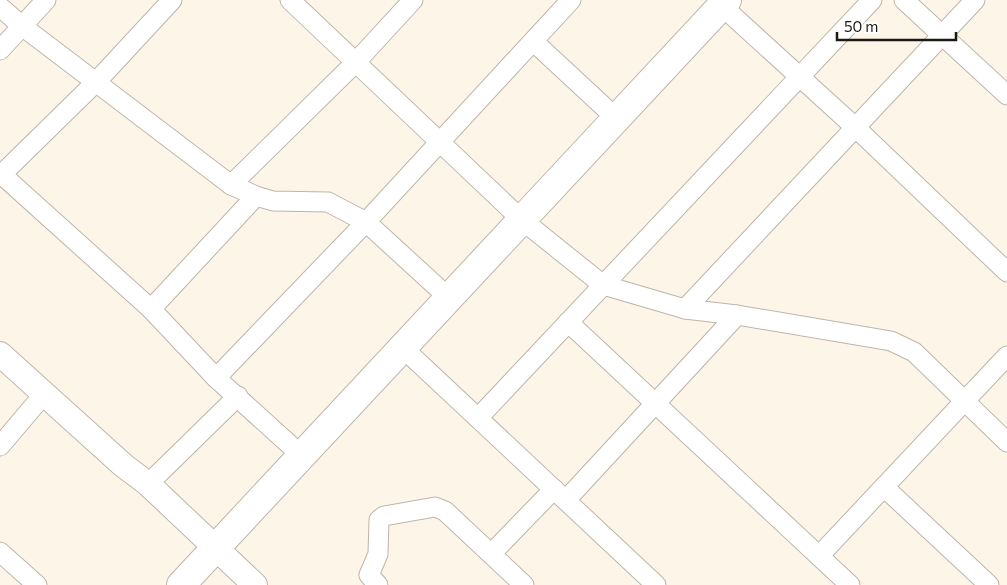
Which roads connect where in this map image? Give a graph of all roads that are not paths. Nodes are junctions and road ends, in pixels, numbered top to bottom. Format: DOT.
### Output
graph roads {
  1 [pos="46,0"];
  2 [pos="172,0"];
  3 [pos="290,0"];
  4 [pos="413,0"];
  5 [pos="571,0"];
  6 [pos="872,0"];
  7 [pos="904,0"];
  8 [pos="975,0"];
  9 [pos="725,3"];
  10 [pos="0,7"];
  11 [pos="22,26"];
  12 [pos="943,34"];
  13 [pos="534,42"];
  14 [pos="0,50"];
  15 [pos="355,63"];
  16 [pos="799,78"];
  17 [pos="96,81"];
  18 [pos="1007,95"];
  19 [pos="618,119"];
  20 [pos="856,128"];
  21 [pos="439,142"];
  22 [pos="0,175"];
  23 [pos="232,185"];
  24 [pos="256,196"];
  25 [pos="522,220"];
  26 [pos="366,222"];
  27 [pos="1007,272"];
  28 [pos="603,285"];
  29 [pos="449,298"];
  30 [pos="151,309"];
  31 [pos="685,309"];
  32 [pos="737,315"];
  33 [pos="568,322"];
  34 [pos="403,348"];
  35 [pos="0,354"];
  36 [pos="1007,356"];
  37 [pos="216,378"];
  38 [pos="44,394"];
  39 [pos="238,396"];
  40 [pos="964,402"];
  41 [pos="655,404"];
  42 [pos="478,418"];
  43 [pos="1007,442"];
  44 [pos="0,446"];
  45 [pos="301,455"];
  46 [pos="148,484"];
  47 [pos="884,487"];
  48 [pos="560,495"];
  49 [pos="215,550"];
  50 [pos="0,552"];
  51 [pos="491,554"];
  52 [pos="819,556"];
  53 [pos="29,582"];
  54 [pos="181,585"];
  55 [pos="254,585"];
  56 [pos="378,585"];
  57 [pos="524,585"];
  58 [pos="656,585"];
  59 [pos="850,585"];
  60 [pos="989,585"];
  1 -- 11 [label="street"];
  2 -- 17 [label="street"];
  3 -- 15 [label="street"];
  4 -- 15 [label="street"];
  5 -- 13 [label="street"];
  6 -- 16 [label="street"];
  7 -- 12 [label="street"];
  8 -- 12 [label="street"];
  9 -- 16 [label="street"];
  9 -- 19 [label="main road"];
  10 -- 11 [label="street"];
  11 -- 14 [label="street"];
  11 -- 17 [label="street"];
  12 -- 18 [label="street"];
  12 -- 20 [label="street"];
  13 -- 19 [label="street"];
  13 -- 21 [label="street"];
  15 -- 21 [label="street"];
  15 -- 23 [label="street"];
  16 -- 20 [label="street"];
  16 -- 28 [label="street"];
  17 -- 22 [label="street"];
  17 -- 23 [label="street"];
  19 -- 25 [label="main road"];
  20 -- 27 [label="street"];
  20 -- 31 [label="street"];
  21 -- 25 [label="street"];
  21 -- 26 [label="street"];
  22 -- 30 [label="street"];
  23 -- 24 [label="street"];
  24 -- 26 [label="street"];
  24 -- 30 [label="street"];
  25 -- 28 [label="street"];
  25 -- 29 [label="main road"];
  26 -- 29 [label="street"];
  26 -- 37 [label="street"];
  28 -- 31 [label="street"];
  28 -- 33 [label="street"];
  29 -- 34 [label="main road"];
  30 -- 37 [label="street"];
  31 -- 32 [label="street"];
  32 -- 40 [label="street"];
  32 -- 41 [label="street"];
  33 -- 41 [label="street"];
  33 -- 42 [label="street"];
  34 -- 42 [label="street"];
  34 -- 45 [label="main road"];
  35 -- 38 [label="street"];
  36 -- 40 [label="street"];
  37 -- 39 [label="street"];
  38 -- 44 [label="street"];
  38 -- 46 [label="street"];
  39 -- 45 [label="street"];
  39 -- 46 [label="street"];
  40 -- 43 [label="street"];
  40 -- 47 [label="street"];
  41 -- 48 [label="street"];
  41 -- 52 [label="street"];
  42 -- 48 [label="street"];
  45 -- 49 [label="main road"];
  46 -- 49 [label="street"];
  47 -- 52 [label="street"];
  47 -- 60 [label="street"];
  48 -- 51 [label="street"];
  48 -- 58 [label="street"];
  49 -- 54 [label="main road"];
  49 -- 55 [label="street"];
  50 -- 53 [label="street"];
  51 -- 56 [label="street"];
  51 -- 57 [label="street"];
  52 -- 59 [label="street"];
}
